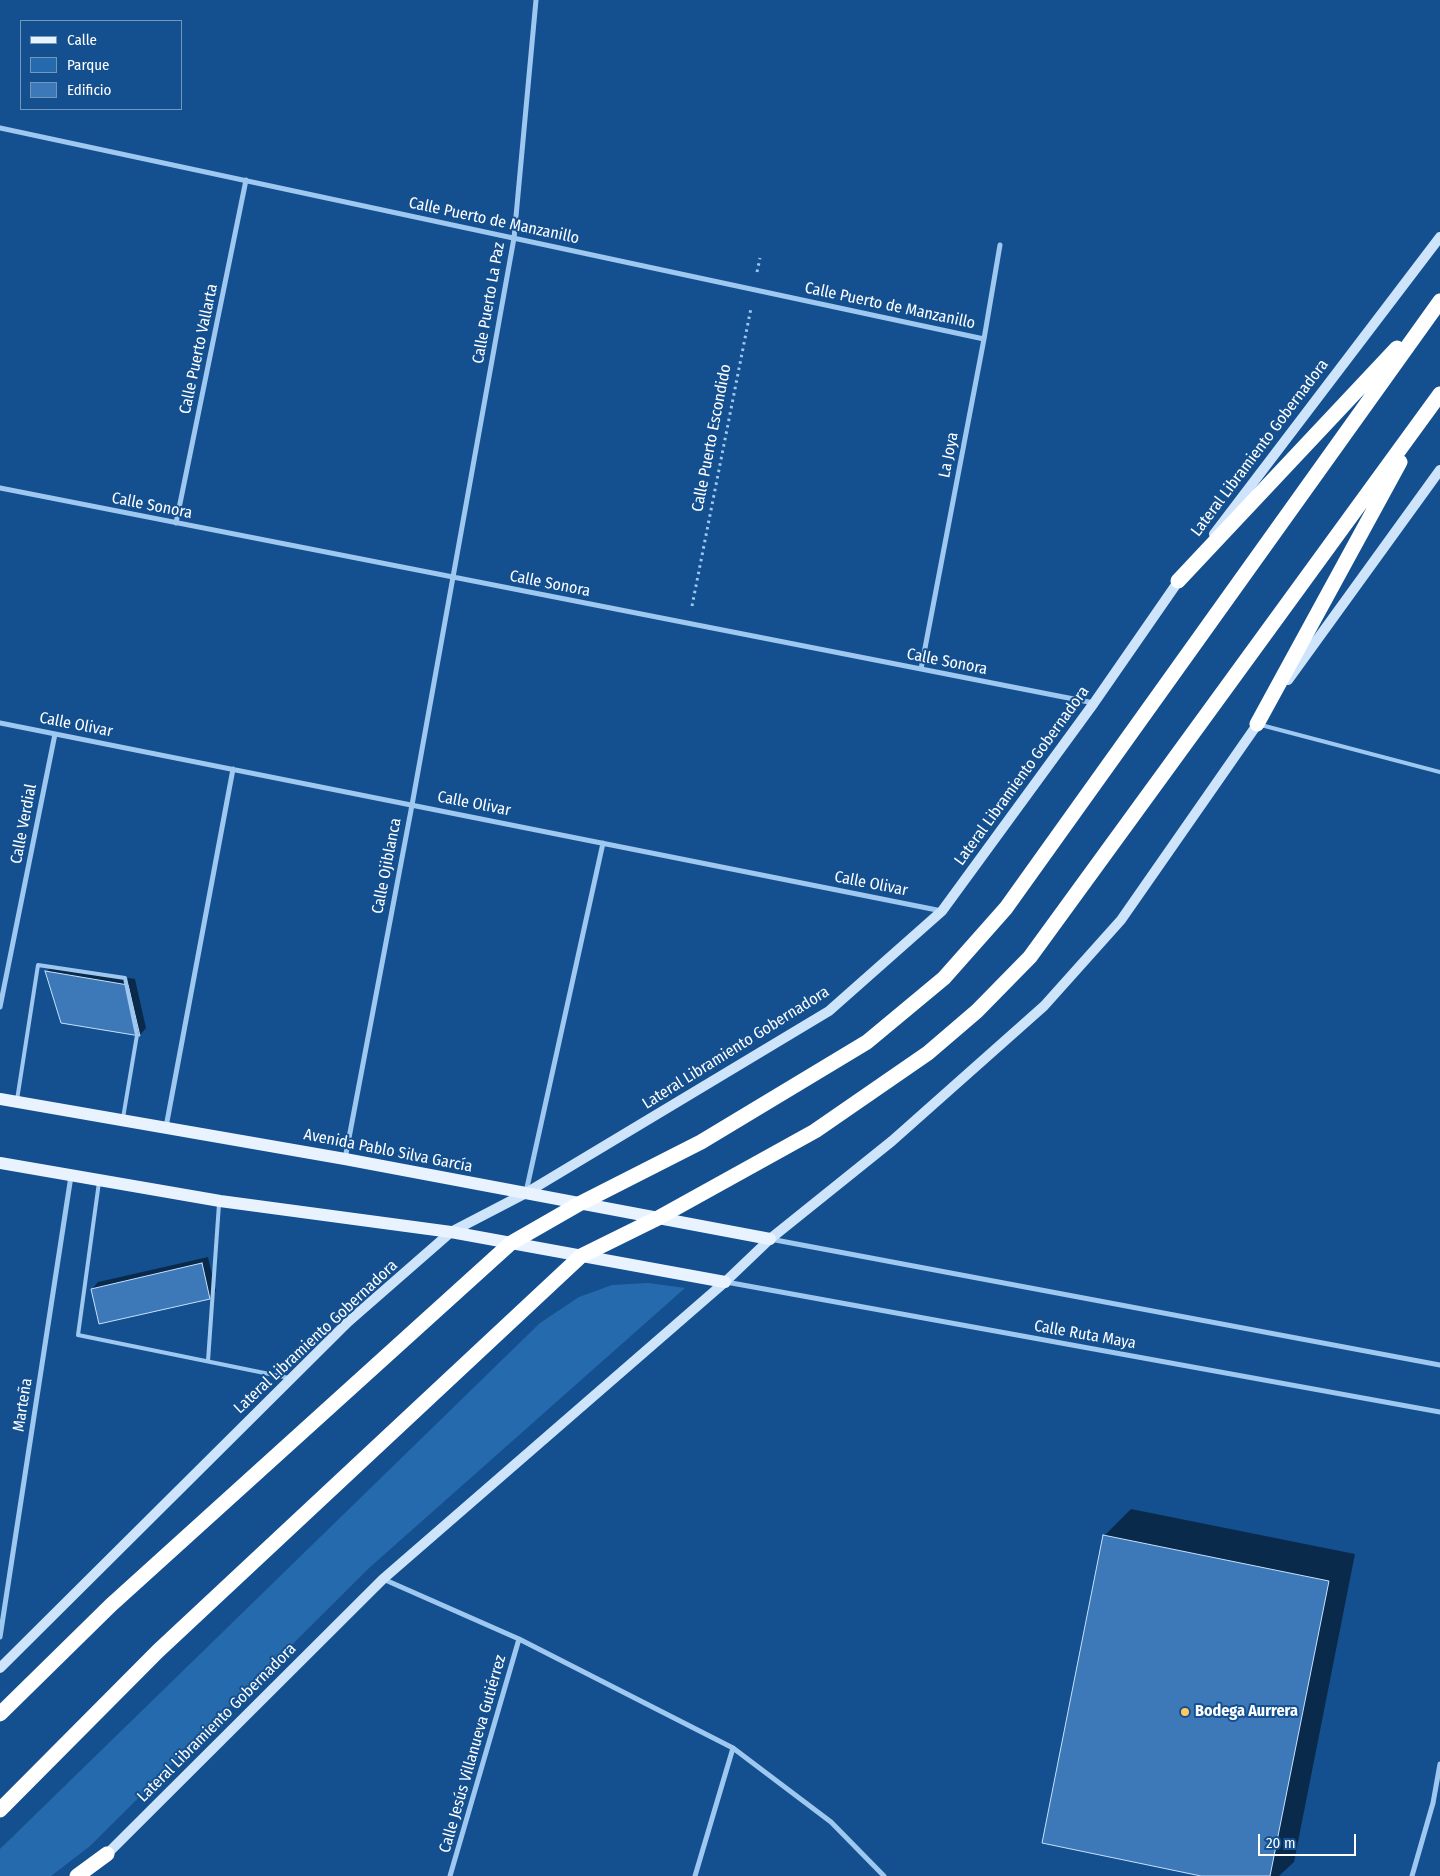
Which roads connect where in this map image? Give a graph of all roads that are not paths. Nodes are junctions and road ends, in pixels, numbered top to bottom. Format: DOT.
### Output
graph roads {
  1 [pos="536,0"];
  2 [pos="0,128"];
  3 [pos="246,180"];
  4 [pos="1440,237"];
  5 [pos="514,238"];
  6 [pos="1000,245"];
  7 [pos="1439,303"];
  8 [pos="984,339"];
  9 [pos="1440,394"];
  10 [pos="1430,408"];
  11 [pos="1440,470"];
  12 [pos="0,488"];
  13 [pos="176,523"];
  14 [pos="452,577"];
  15 [pos="1178,581"];
  16 [pos="921,669"];
  17 [pos="1094,704"];
  18 [pos="0,723"];
  19 [pos="1257,724"];
  20 [pos="55,734"];
  21 [pos="233,769"];
  22 [pos="1440,772"];
  23 [pos="412,805"];
  24 [pos="603,843"];
  25 [pos="942,911"];
  26 [pos="0,1007"];
  27 [pos="0,1099"];
  28 [pos="16,1101"];
  29 [pos="122,1120"];
  30 [pos="166,1127"];
  31 [pos="345,1159"];
  32 [pos="0,1163"];
  33 [pos="71,1176"];
  34 [pos="100,1180"];
  35 [pos="526,1193"];
  36 [pos="220,1201"];
  37 [pos="579,1204"];
  38 [pos="658,1218"];
  39 [pos="451,1232"];
  40 [pos="770,1239"];
  41 [pos="510,1243"];
  42 [pos="581,1256"];
  43 [pos="725,1282"];
  44 [pos="208,1361"];
  45 [pos="1440,1365"];
  46 [pos="292,1378"];
  47 [pos="1440,1412"];
  48 [pos="383,1579"];
  49 [pos="0,1637"];
  50 [pos="519,1639"];
  51 [pos="0,1668"];
  52 [pos="0,1714"];
  53 [pos="733,1748"];
  54 [pos="1440,1764"];
  55 [pos="1433,1803"];
  56 [pos="1440,1805"];
  57 [pos="0,1810"];
  58 [pos="107,1854"];
  59 [pos="77,1876"];
  60 [pos="85,1876"];
  61 [pos="450,1876"];
  62 [pos="696,1876"];
  63 [pos="884,1876"];
  64 [pos="1412,1876"];
  1 -- 5 [label="street, Calle Puerto La Paz"];
  2 -- 3 [label="street, Calle Puerto de Manzanillo"];
  3 -- 5 [label="street, Calle Puerto de Manzanillo"];
  3 -- 13 [label="street, Calle Puerto Vallarta"];
  4 -- 15 [label="street, Lateral Libramiento Gobernadora"];
  5 -- 8 [label="street, Calle Puerto de Manzanillo"];
  5 -- 14 [label="street, Calle Puerto La Paz"];
  6 -- 8 [label="street, La Joya"];
  7 -- 15 [label="highway"];
  7 -- 37 [label="highway"];
  8 -- 16 [label="street, La Joya"];
  9 -- 10 [label="highway"];
  10 -- 19 [label="highway"];
  10 -- 38 [label="highway"];
  11 -- 19 [label="street, Lateral Libramiento Gobernadora"];
  12 -- 13 [label="street, Calle Sonora"];
  13 -- 14 [label="street, Calle Sonora"];
  14 -- 16 [label="street, Calle Sonora"];
  14 -- 23 [label="street, Calle Ojiblanca"];
  15 -- 17 [label="street, Lateral Libramiento Gobernadora"];
  16 -- 17 [label="street, Calle Sonora"];
  17 -- 25 [label="street, Lateral Libramiento Gobernadora"];
  18 -- 20 [label="street, Calle Olivar"];
  19 -- 22 [label="lane"];
  19 -- 40 [label="street, Lateral Libramiento Gobernadora"];
  20 -- 21 [label="street, Calle Olivar"];
  20 -- 26 [label="street, Calle Verdial"];
  21 -- 23 [label="street, Calle Olivar"];
  21 -- 30 [label="street"];
  23 -- 24 [label="street, Calle Olivar"];
  23 -- 31 [label="street, Calle Ojiblanca"];
  24 -- 25 [label="street, Calle Olivar"];
  24 -- 35 [label="street"];
  25 -- 35 [label="street, Lateral Libramiento Gobernadora"];
  27 -- 28 [label="main road, Avenida Pablo Silva García"];
  28 -- 29 [label="main road, Avenida Pablo Silva García"];
  28 -- 29 [label="lane"];
  29 -- 30 [label="main road, Avenida Pablo Silva García"];
  30 -- 31 [label="main road, Avenida Pablo Silva García"];
  31 -- 35 [label="main road, Avenida Pablo Silva García"];
  32 -- 33 [label="main road"];
  33 -- 34 [label="main road"];
  33 -- 49 [label="street, Marteña"];
  34 -- 36 [label="main road"];
  34 -- 44 [label="lane"];
  35 -- 37 [label="main road, Avenida Pablo Silva García"];
  35 -- 39 [label="street, Lateral Libramiento Gobernadora"];
  36 -- 39 [label="main road"];
  36 -- 44 [label="lane"];
  37 -- 38 [label="main road, Avenida Pablo Silva García"];
  37 -- 41 [label="highway"];
  38 -- 40 [label="main road, Avenida Pablo Silva García"];
  38 -- 42 [label="highway"];
  39 -- 41 [label="main road"];
  39 -- 46 [label="street, Lateral Libramiento Gobernadora"];
  40 -- 43 [label="street, Lateral Libramiento Gobernadora"];
  40 -- 45 [label="street"];
  41 -- 42 [label="main road"];
  41 -- 52 [label="highway"];
  42 -- 43 [label="main road"];
  42 -- 57 [label="highway"];
  43 -- 47 [label="street, Calle Ruta Maya"];
  43 -- 48 [label="street, Lateral Libramiento Gobernadora"];
  44 -- 46 [label="lane"];
  46 -- 51 [label="street, Lateral Libramiento Gobernadora"];
  48 -- 50 [label="street"];
  48 -- 58 [label="street, Lateral Libramiento Gobernadora"];
  50 -- 53 [label="street"];
  50 -- 61 [label="street, Calle Jesús Villanueva Gutiérrez"];
  53 -- 62 [label="street"];
  53 -- 63 [label="street"];
  54 -- 55 [label="street"];
  55 -- 56 [label="street"];
  55 -- 64 [label="street"];
  58 -- 59 [label="highway"];
  58 -- 60 [label="street, Lateral Libramiento Gobernadora"];
}
